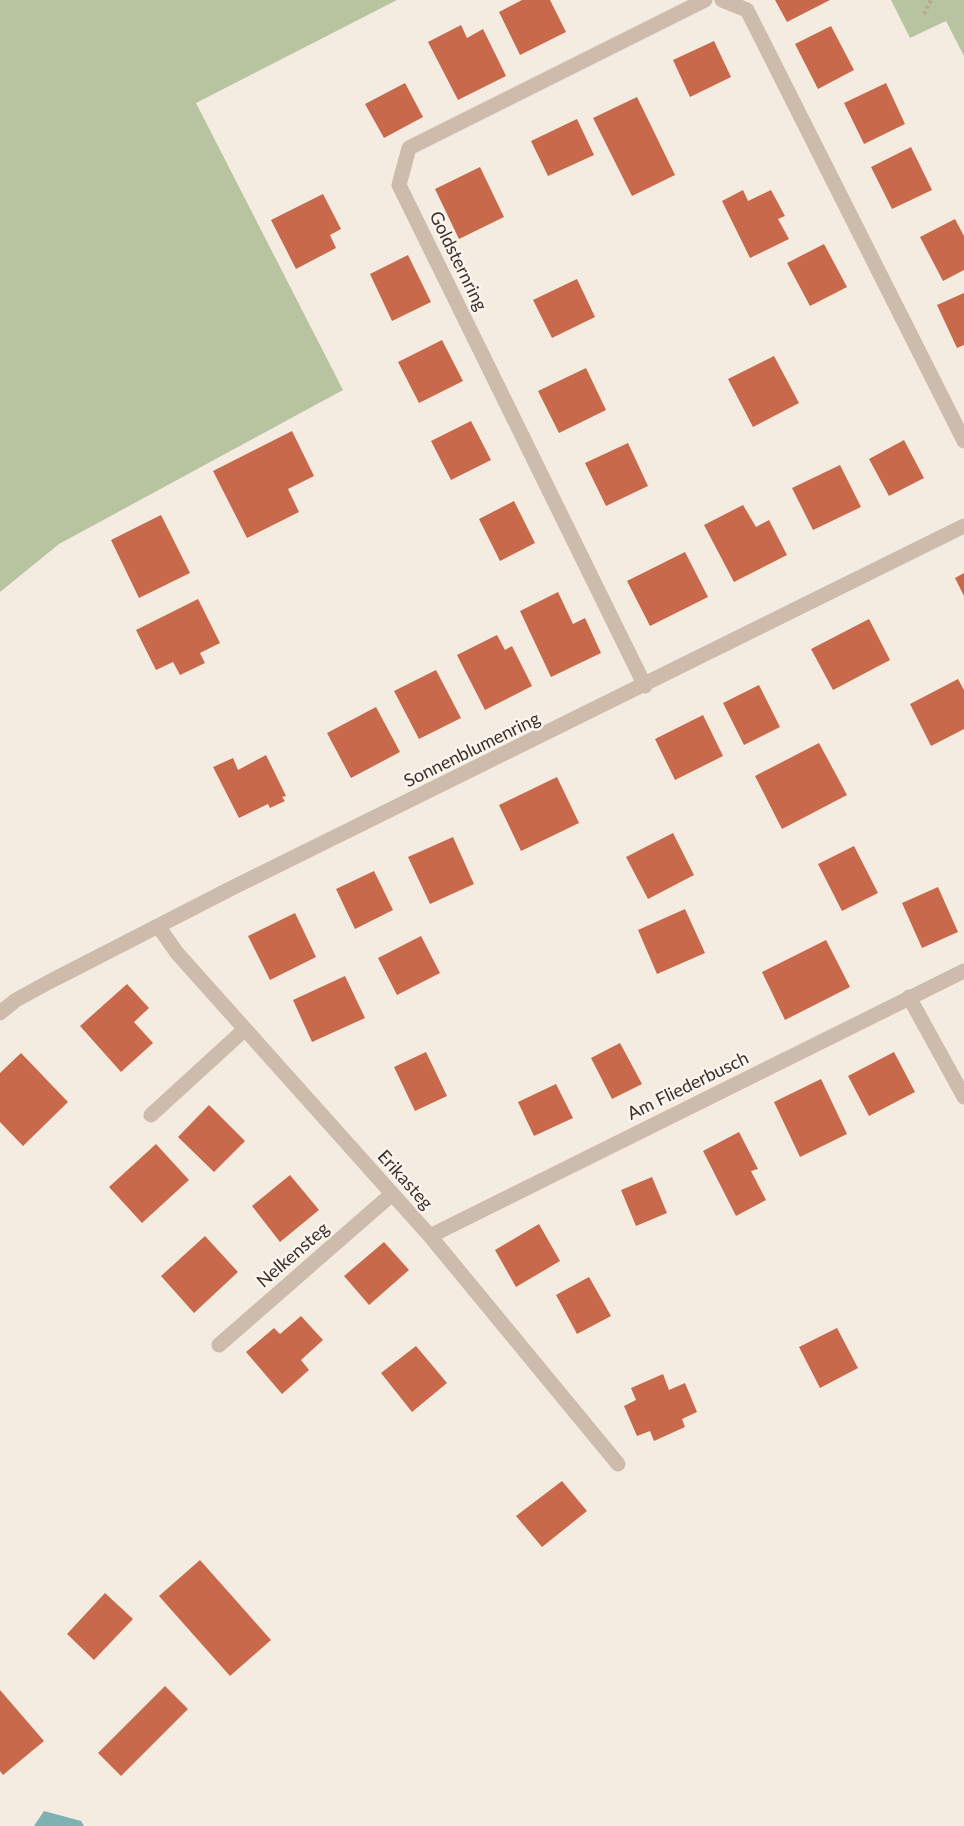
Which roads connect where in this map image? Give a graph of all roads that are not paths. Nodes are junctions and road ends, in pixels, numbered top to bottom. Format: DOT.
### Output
graph roads {
  1 [pos="705,0"];
  2 [pos="722,0"];
  3 [pos="964,441"];
  4 [pos="964,526"];
  5 [pos="645,686"];
  6 [pos="158,926"];
  7 [pos="964,971"];
  8 [pos="909,998"];
  9 [pos="0,1013"];
  10 [pos="244,1030"];
  11 [pos="964,1097"];
  12 [pos="151,1114"];
  13 [pos="392,1194"];
  14 [pos="430,1236"];
  15 [pos="219,1345"];
  16 [pos="618,1464"];
  1 -- 5 [label="street, Goldsternring"];
  2 -- 3 [label="street"];
  4 -- 5 [label="street, Sonnenblumenring"];
  5 -- 6 [label="street, Sonnenblumenring"];
  6 -- 9 [label="street, Sonnenblumenring"];
  6 -- 10 [label="street, Erikasteg"];
  7 -- 8 [label="street, Am Fliederbusch"];
  8 -- 11 [label="street"];
  8 -- 14 [label="street, Am Fliederbusch"];
  10 -- 12 [label="street"];
  10 -- 13 [label="street, Erikasteg"];
  13 -- 14 [label="street, Erikasteg"];
  13 -- 15 [label="street, Nelkensteg"];
  14 -- 16 [label="street, Erikasteg"];
}
